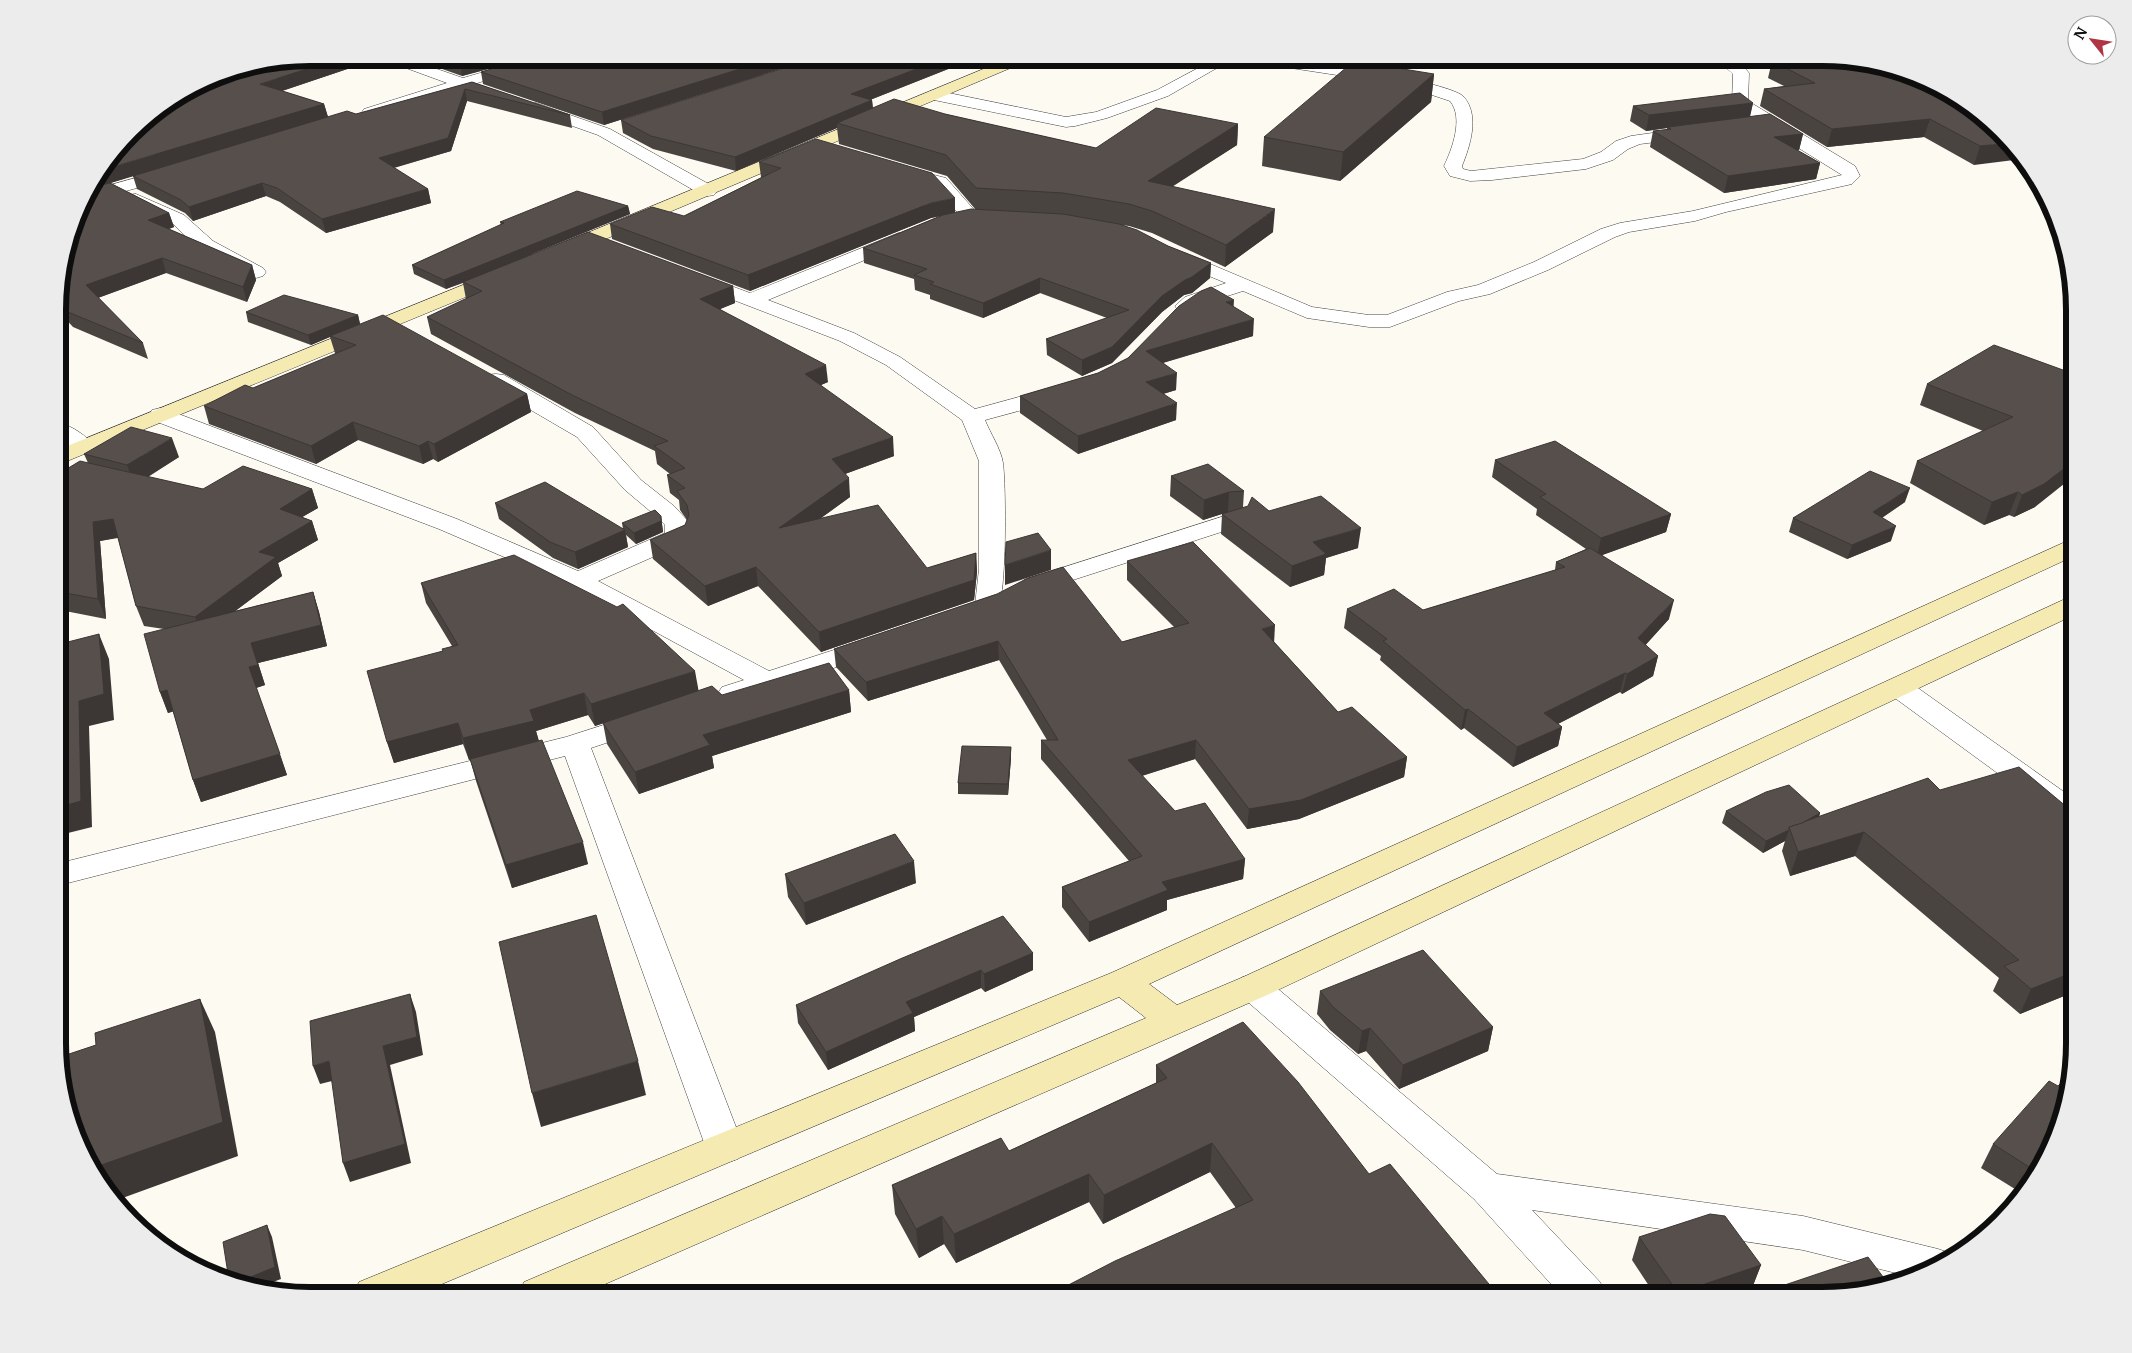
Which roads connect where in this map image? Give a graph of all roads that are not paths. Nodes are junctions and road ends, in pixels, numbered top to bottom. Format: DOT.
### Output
graph roads {
  1 [pos="414,66"];
  2 [pos="520,66"];
  3 [pos="1003,66"];
  4 [pos="1208,66"];
  5 [pos="1306,66"];
  6 [pos="1733,66"];
  7 [pos="460,83"];
  8 [pos="487,92"];
  9 [pos="934,95"];
  10 [pos="522,104"];
  11 [pos="350,118"];
  12 [pos="1771,124"];
  13 [pos="622,126"];
  14 [pos="1742,127"];
  15 [pos="1704,131"];
  16 [pos="604,132"];
  17 [pos="817,145"];
  18 [pos="836,150"];
  19 [pos="182,169"];
  20 [pos="912,174"];
  21 [pos="116,189"];
  22 [pos="708,191"];
  23 [pos="95,195"];
  24 [pos="971,218"];
  25 [pos="920,231"];
  26 [pos="590,239"];
  27 [pos="1160,246"];
  28 [pos="617,249"];
  29 [pos="544,258"];
  30 [pos="517,269"];
  31 [pos="256,272"];
  32 [pos="679,273"];
  33 [pos="1244,284"];
  34 [pos="750,300"];
  35 [pos="1170,317"];
  36 [pos="389,322"];
  37 [pos="413,335"];
  38 [pos="478,370"];
  39 [pos="1074,388"];
  40 [pos="160,415"];
  41 [pos="972,417"];
  42 [pos="66,434"];
  43 [pos="83,446"];
  44 [pos="66,454"];
  45 [pos="1237,519"];
  46 [pos="2066,551"];
  47 [pos="992,569"];
  48 [pos="578,580"];
  49 [pos="1018,590"];
  50 [pos="988,605"];
  51 [pos="2066,609"];
  52 [pos="960,615"];
  53 [pos="896,637"];
  54 [pos="767,681"];
  55 [pos="1898,687"];
  56 [pos="703,702"];
  57 [pos="667,714"];
  58 [pos="575,744"];
  59 [pos="2066,808"];
  60 [pos="66,872"];
  61 [pos="1123,982"];
  62 [pos="1253,987"];
  63 [pos="1174,1021"];
  64 [pos="725,1148"];
  65 [pos="1487,1188"];
  66 [pos="1927,1263"];
  67 [pos="394,1287"];
  68 [pos="557,1287"];
  69 [pos="1579,1287"];
  1 -- 7 [label="street"];
  2 -- 7 [label="street"];
  3 -- 9 [label="main road"];
  4 -- 9 [label="street"];
  5 -- 15 [label="street"];
  6 -- 12 [label="street"];
  7 -- 8 [label="street"];
  7 -- 11 [label="street"];
  9 -- 17 [label="main road"];
  10 -- 16 [label="street"];
  12 -- 14 [label="street"];
  12 -- 33 [label="street"];
  13 -- 16 [label="street"];
  16 -- 22 [label="street"];
  17 -- 18 [label="street"];
  17 -- 22 [label="main road"];
  19 -- 21 [label="street"];
  20 -- 24 [label="street"];
  21 -- 23 [label="street"];
  21 -- 31 [label="street"];
  22 -- 26 [label="main road"];
  25 -- 34 [label="street"];
  26 -- 28 [label="street"];
  26 -- 29 [label="main road"];
  27 -- 33 [label="street"];
  30 -- 36 [label="main road"];
  32 -- 34 [label="street"];
  33 -- 35 [label="street"];
  34 -- 41 [label="street"];
  36 -- 37 [label="street"];
  36 -- 40 [label="main road"];
  38 -- 48 [label="street"];
  39 -- 41 [label="street"];
  40 -- 43 [label="main road"];
  40 -- 48 [label="street"];
  41 -- 47 [label="street"];
  42 -- 43 [label="street"];
  43 -- 44 [label="main road"];
  45 -- 49 [label="street"];
  46 -- 61 [label="main road"];
  47 -- 49 [label="street"];
  47 -- 50 [label="street"];
  48 -- 54 [label="street"];
  49 -- 50 [label="street"];
  50 -- 52 [label="street"];
  51 -- 55 [label="main road"];
  53 -- 54 [label="street"];
  54 -- 56 [label="street"];
  55 -- 59 [label="street"];
  55 -- 62 [label="main road"];
  57 -- 58 [label="street"];
  58 -- 60 [label="street"];
  58 -- 64 [label="street"];
  61 -- 63 [label="main road"];
  61 -- 64 [label="main road"];
  62 -- 63 [label="main road"];
  62 -- 65 [label="street"];
  63 -- 68 [label="main road"];
  64 -- 67 [label="main road"];
  65 -- 66 [label="street"];
  65 -- 69 [label="street"];
}
